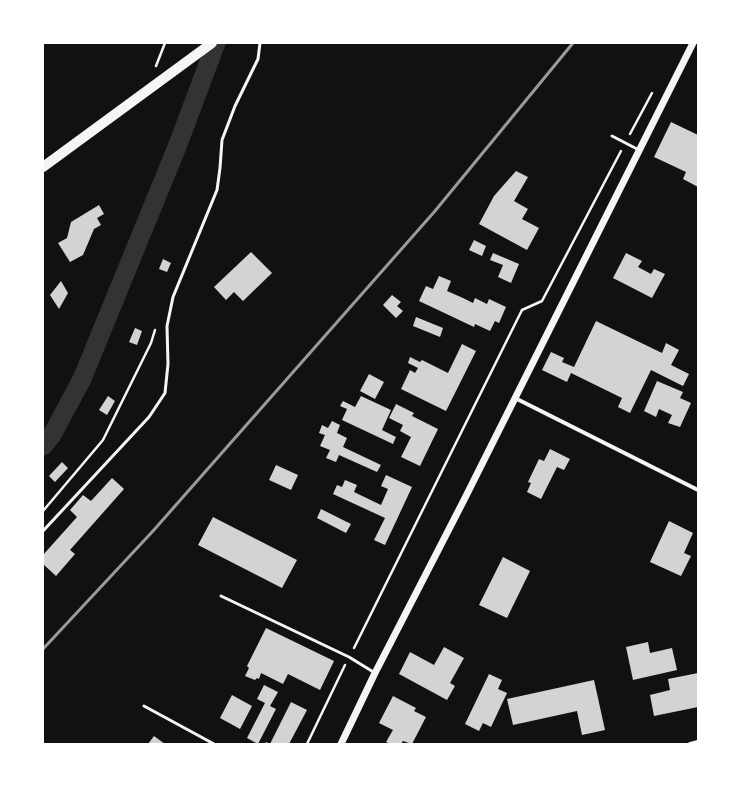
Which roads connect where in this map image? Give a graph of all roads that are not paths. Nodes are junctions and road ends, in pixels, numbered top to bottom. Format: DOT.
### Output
graph roads {
  1 [pos="212,43"];
  2 [pos="260,43"];
  3 [pos="693,43"];
  4 [pos="612,136"];
  5 [pos="639,150"];
  6 [pos="43,167"];
  7 [pos="514,398"];
  8 [pos="698,490"];
  9 [pos="43,531"];
  10 [pos="221,596"];
  11 [pos="375,673"];
  12 [pos="144,706"];
  13 [pos="698,742"];
  14 [pos="214,744"];
  15 [pos="341,744"];
  16 [pos="690,744"];
  1 -- 6 [label="main road"];
  2 -- 9 [label="lane"];
  3 -- 5 [label="street"];
  4 -- 5 [label="lane"];
  5 -- 7 [label="street"];
  7 -- 8 [label="street"];
  7 -- 11 [label="street"];
  10 -- 11 [label="lane"];
  11 -- 15 [label="street"];
  12 -- 14 [label="lane"];
  13 -- 16 [label="street"];
}
